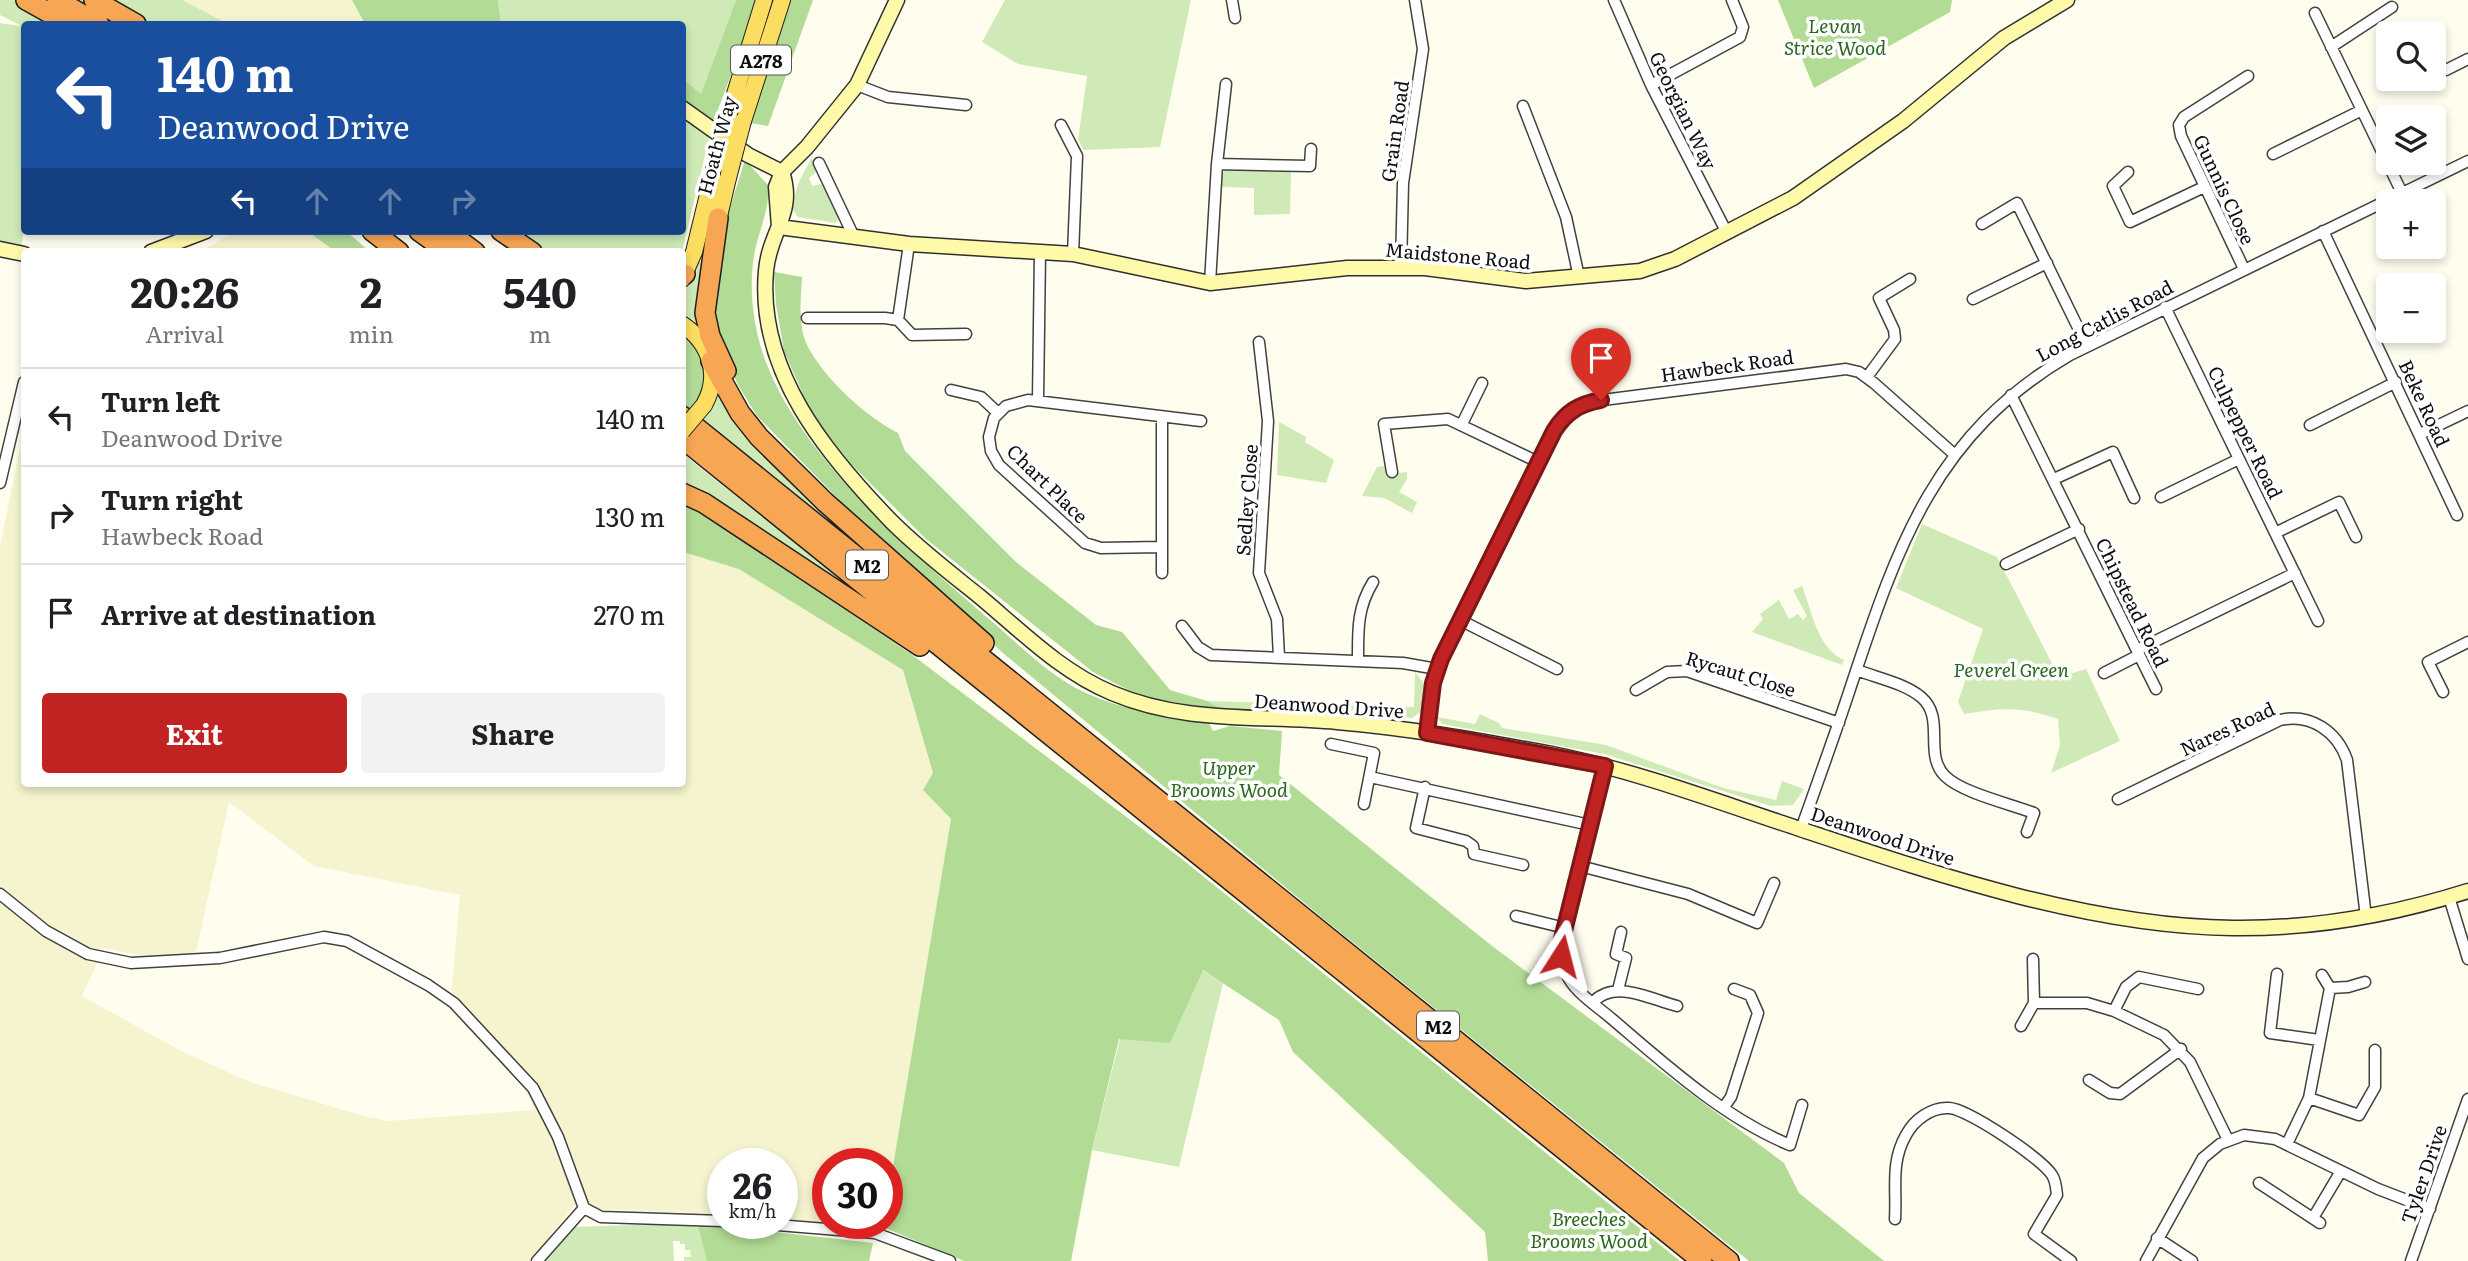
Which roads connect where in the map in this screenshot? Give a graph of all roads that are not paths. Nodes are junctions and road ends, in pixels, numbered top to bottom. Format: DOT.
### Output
graph roads {
  1 [pos="26,0"];
  2 [pos="49,0"];
  3 [pos="57,0"];
  4 [pos="94,0"];
  5 [pos="764,0"];
  6 [pos="782,0"];
  7 [pos="897,0"];
  8 [pos="1232,0"];
  9 [pos="1415,0"];
  10 [pos="1614,0"];
  11 [pos="1732,0"];
  12 [pos="2067,0"];
  13 [pos="2392,7"];
  14 [pos="2315,13"];
  15 [pos="1236,18"];
  16 [pos="64,21"];
  17 [pos="80,21"];
  18 [pos="94,21"];
  19 [pos="131,21"];
  20 [pos="2331,47"];
  21 [pos="2468,59"];
  22 [pos="2446,70"];
  23 [pos="2248,76"];
  24 [pos="1226,83"];
  25 [pos="857,85"];
  26 [pos="1651,85"];
  27 [pos="965,105"];
  28 [pos="1523,106"];
  29 [pos="2362,110"];
  30 [pos="686,111"];
  31 [pos="737,115"];
  32 [pos="1061,125"];
  33 [pos="1311,149"];
  34 [pos="2273,155"];
  35 [pos="2468,161"];
  36 [pos="819,163"];
  37 [pos="1217,164"];
  38 [pos="782,172"];
  39 [pos="2128,172"];
  40 [pos="825,174"];
  41 [pos="813,180"];
  42 [pos="2204,187"];
  43 [pos="2400,189"];
  44 [pos="2410,189"];
  45 [pos="2376,206"];
  46 [pos="719,218"];
  47 [pos="1982,224"];
  48 [pos="779,227"];
  49 [pos="2323,231"];
  50 [pos="1727,233"];
  51 [pos="196,235"];
  52 [pos="377,235"];
  53 [pos="425,235"];
  54 [pos="452,235"];
  55 [pos="507,235"];
  56 [pos="854,237"];
  57 [pos="909,244"];
  58 [pos="161,248"];
  59 [pos="394,248"];
  60 [pos="442,248"];
  61 [pos="470,248"];
  62 [pos="526,248"];
  63 [pos="0,249"];
  64 [pos="1040,252"];
  65 [pos="21,253"];
  66 [pos="1073,254"];
  67 [pos="2047,263"];
  68 [pos="1401,268"];
  69 [pos="686,269"];
  70 [pos="2244,269"];
  71 [pos="1579,278"];
  72 [pos="1910,279"];
  73 [pos="1210,284"];
  74 [pos="1973,299"];
  75 [pos="2165,307"];
  76 [pos="807,318"];
  77 [pos="898,320"];
  78 [pos="686,328"];
  79 [pos="966,334"];
  80 [pos="1259,342"];
  81 [pos="2087,346"];
  82 [pos="707,352"];
  83 [pos="1867,377"];
  84 [pos="2396,382"];
  85 [pos="1482,383"];
  86 [pos="951,390"];
  87 [pos="2011,395"];
  88 [pos="21,396"];
  89 [pos="1038,401"];
  90 [pos="2468,411"];
  91 [pos="998,413"];
  92 [pos="1162,417"];
  93 [pos="686,419"];
  94 [pos="1201,421"];
  95 [pos="1462,424"];
  96 [pos="2310,425"];
  97 [pos="686,426"];
  98 [pos="2420,434"];
  99 [pos="686,441"];
  100 [pos="1955,455"];
  101 [pos="2239,458"];
  102 [pos="1538,462"];
  103 [pos="788,465"];
  104 [pos="1392,472"];
  105 [pos="2054,479"];
  106 [pos="0,483"];
  107 [pos="686,495"];
  108 [pos="2161,497"];
  109 [pos="2134,498"];
  110 [pos="2457,515"];
  111 [pos="2078,529"];
  112 [pos="2275,533"];
  113 [pos="2356,537"];
  114 [pos="1161,547"];
  115 [pos="2006,564"];
  116 [pos="1162,573"];
  117 [pos="2295,573"];
  118 [pos="1373,582"];
  119 [pos="1460,620"];
  120 [pos="2318,621"];
  121 [pos="1182,626"];
  122 [pos="2468,642"];
  123 [pos="2138,653"];
  124 [pos="1279,657"];
  125 [pos="1358,660"];
  126 [pos="1437,669"];
  127 [pos="1557,669"];
  128 [pos="1857,670"];
  129 [pos="2104,673"];
  130 [pos="2156,689"];
  131 [pos="1636,690"];
  132 [pos="2443,692"];
  133 [pos="1009,702"];
  134 [pos="1052,714"];
  135 [pos="1839,723"];
  136 [pos="1427,733"];
  137 [pos="1331,744"];
  138 [pos="1605,766"];
  139 [pos="1370,776"];
  140 [pos="1424,787"];
  141 [pos="2118,799"];
  142 [pos="1364,804"];
  143 [pos="1590,825"];
  144 [pos="1801,829"];
  145 [pos="2028,832"];
  146 [pos="1524,865"];
  147 [pos="1580,866"];
  148 [pos="1774,884"];
  149 [pos="2468,891"];
  150 [pos="0,894"];
  151 [pos="2449,897"];
  152 [pos="1516,916"];
  153 [pos="2366,917"];
  154 [pos="1565,928"];
  155 [pos="1621,932"];
  156 [pos="2033,959"];
  157 [pos="2468,959"];
  158 [pos="2277,974"];
  159 [pos="2322,975"];
  160 [pos="2365,982"];
  161 [pos="2330,988"];
  162 [pos="1734,989"];
  163 [pos="2198,989"];
  164 [pos="1618,990"];
  165 [pos="1593,1002"];
  166 [pos="2034,1003"];
  167 [pos="1677,1006"];
  168 [pos="2114,1011"];
  169 [pos="2021,1026"];
  170 [pos="2319,1040"];
  171 [pos="2181,1049"];
  172 [pos="2375,1050"];
  173 [pos="2089,1080"];
  174 [pos="2309,1098"];
  175 [pos="2468,1099"];
  176 [pos="1802,1105"];
  177 [pos="1724,1107"];
  178 [pos="2228,1140"];
  179 [pos="2287,1144"];
  180 [pos="2342,1171"];
  181 [pos="2259,1183"];
  182 [pos="584,1208"];
  183 [pos="2430,1209"];
  184 [pos="1895,1219"];
  185 [pos="707,1220"];
  186 [pos="798,1227"];
  187 [pos="2157,1238"];
  188 [pos="537,1261"];
  189 [pos="950,1261"];
  190 [pos="1702,1261"];
  191 [pos="1729,1261"];
  192 [pos="2071,1261"];
  193 [pos="2146,1261"];
  194 [pos="2192,1261"];
  195 [pos="2411,1261"];
  1 -- 16 [label="highway"];
  2 -- 17 [label="highway"];
  3 -- 18 [label="highway"];
  4 -- 19 [label="highway"];
  5 -- 31 [label="main road, Hoath Way / A278"];
  6 -- 31 [label="main road, Hoath Way / A278"];
  7 -- 25 [label="street"];
  8 -- 15 [label="street"];
  9 -- 68 [label="street, Grain Road"];
  10 -- 26 [label="street, Georgian Way"];
  11 -- 26 [label="street"];
  12 -- 50 [label="street, Maidstone Road"];
  13 -- 20 [label="street"];
  14 -- 20 [label="street"];
  20 -- 29 [label="street"];
  21 -- 22 [label="street"];
  23 -- 42 [label="street, Gunnis Close"];
  24 -- 37 [label="street"];
  25 -- 27 [label="street"];
  25 -- 38 [label="street"];
  26 -- 50 [label="street, Georgian Way"];
  28 -- 71 [label="street"];
  29 -- 34 [label="street"];
  29 -- 43 [label="street"];
  30 -- 38 [label="street"];
  31 -- 46 [label="main road, Hoath Way / A278, bridge"];
  31 -- 69 [label="main road, Hoath Way / A278, bridge"];
  32 -- 66 [label="street"];
  33 -- 37 [label="street"];
  35 -- 44 [label="street, Long Catlis Road"];
  36 -- 40 [label="street"];
  37 -- 73 [label="street"];
  38 -- 48 [label="street, Deanwood Drive"];
  39 -- 42 [label="street"];
  40 -- 41 [label="street"];
  40 -- 56 [label="street"];
  42 -- 70 [label="street, Gunnis Close"];
  45 -- 49 [label="street, Long Catlis Road"];
  46 -- 82 [label="main road, Hoath Way / A278"];
  46 -- 103 [label="highway, M2"];
  47 -- 67 [label="street"];
  48 -- 56 [label="street, Maidstone Road"];
  48 -- 136 [label="street, Deanwood Drive"];
  49 -- 70 [label="street, Long Catlis Road"];
  49 -- 84 [label="street, Beke Road"];
  50 -- 71 [label="street, Maidstone Road"];
  51 -- 58 [label="street"];
  52 -- 59 [label="highway"];
  53 -- 60 [label="highway"];
  54 -- 61 [label="highway"];
  55 -- 62 [label="highway"];
  56 -- 57 [label="street, Maidstone Road"];
  57 -- 64 [label="street, Maidstone Road"];
  57 -- 77 [label="street"];
  63 -- 65 [label="street"];
  64 -- 66 [label="street, Maidstone Road"];
  64 -- 89 [label="street"];
  66 -- 73 [label="street, Maidstone Road"];
  67 -- 74 [label="street"];
  67 -- 81 [label="street"];
  68 -- 71 [label="street, Maidstone Road"];
  68 -- 73 [label="street, Maidstone Road"];
  70 -- 75 [label="street, Long Catlis Road"];
  72 -- 83 [label="street"];
  75 -- 81 [label="street, Long Catlis Road"];
  75 -- 101 [label="street, Culpepper Road"];
  76 -- 77 [label="street"];
  77 -- 79 [label="street"];
  78 -- 82 [label="main road"];
  80 -- 124 [label="street, Sedley Close"];
  81 -- 87 [label="street, Long Catlis Road"];
  82 -- 97 [label="main road, Hoath Way, bridge"];
  82 -- 103 [label="highway, M2"];
  83 -- 100 [label="street, Hawbeck Road"];
  83 -- 102 [label="street, Hawbeck Road"];
  84 -- 96 [label="street"];
  84 -- 98 [label="street, Beke Road"];
  85 -- 95 [label="street"];
  86 -- 91 [label="street"];
  87 -- 100 [label="street, Long Catlis Road"];
  87 -- 105 [label="street, Chipstead Road"];
  88 -- 106 [label="street"];
  89 -- 91 [label="street"];
  89 -- 92 [label="street"];
  90 -- 98 [label="street"];
  91 -- 114 [label="street, Chart Place"];
  92 -- 94 [label="street"];
  92 -- 114 [label="street"];
  93 -- 134 [label="highway, M2"];
  95 -- 102 [label="street"];
  95 -- 104 [label="street"];
  98 -- 110 [label="street, Beke Road"];
  99 -- 133 [label="highway, M2"];
  100 -- 128 [label="street, Long Catlis Road"];
  101 -- 108 [label="street"];
  101 -- 112 [label="street, Culpepper Road"];
  102 -- 119 [label="street, Hawbeck Road"];
  103 -- 134 [label="highway, M2"];
  105 -- 109 [label="street"];
  105 -- 111 [label="street, Chipstead Road"];
  107 -- 133 [label="highway, M2"];
  111 -- 115 [label="street, Chipstead Road"];
  111 -- 123 [label="street, Chipstead Road"];
  112 -- 113 [label="street"];
  112 -- 117 [label="street, Culpepper Road"];
  114 -- 116 [label="street"];
  117 -- 120 [label="street, Culpepper Road"];
  117 -- 123 [label="street"];
  118 -- 125 [label="street"];
  119 -- 126 [label="street, Hawbeck Road"];
  119 -- 127 [label="street"];
  121 -- 124 [label="street"];
  122 -- 132 [label="street"];
  123 -- 129 [label="street"];
  123 -- 130 [label="street, Chipstead Road"];
  124 -- 125 [label="street"];
  125 -- 126 [label="street"];
  126 -- 136 [label="street, Hawbeck Road"];
  128 -- 135 [label="street, Long Catlis Road"];
  128 -- 145 [label="street"];
  131 -- 135 [label="street, Rycaut Close"];
  133 -- 190 [label="highway, M2"];
  134 -- 191 [label="highway, M2"];
  135 -- 144 [label="street, Long Catlis Road"];
  136 -- 138 [label="street, Deanwood Drive"];
  137 -- 139 [label="street"];
  138 -- 143 [label="street"];
  138 -- 144 [label="street, Deanwood Drive"];
  139 -- 140 [label="street"];
  139 -- 142 [label="street"];
  140 -- 143 [label="street"];
  140 -- 146 [label="street"];
  141 -- 153 [label="street, Nares Road"];
  143 -- 147 [label="street"];
  144 -- 153 [label="street, Deanwood Drive"];
  147 -- 148 [label="street"];
  147 -- 154 [label="street"];
  149 -- 151 [label="street, Deanwood Drive"];
  150 -- 182 [label="street"];
  151 -- 153 [label="street, Deanwood Drive"];
  151 -- 157 [label="street"];
  152 -- 154 [label="street"];
  154 -- 165 [label="street"];
  155 -- 164 [label="street"];
  156 -- 166 [label="street"];
  158 -- 170 [label="street"];
  159 -- 161 [label="street"];
  160 -- 161 [label="street"];
  161 -- 170 [label="street"];
  162 -- 177 [label="street"];
  163 -- 168 [label="street"];
  164 -- 165 [label="street"];
  164 -- 167 [label="street"];
  165 -- 177 [label="street"];
  166 -- 168 [label="street"];
  166 -- 169 [label="street"];
  168 -- 171 [label="street"];
  170 -- 174 [label="street"];
  171 -- 173 [label="street"];
  171 -- 178 [label="street"];
  172 -- 174 [label="street"];
  174 -- 179 [label="street"];
  175 -- 183 [label="street, Tyler Drive"];
  176 -- 177 [label="street"];
  178 -- 179 [label="street"];
  178 -- 187 [label="street"];
  179 -- 180 [label="street"];
  180 -- 181 [label="street"];
  180 -- 183 [label="street"];
  182 -- 185 [label="street"];
  182 -- 188 [label="street"];
  183 -- 195 [label="street, Tyler Drive"];
  184 -- 192 [label="street"];
  186 -- 189 [label="street"];
  187 -- 193 [label="street"];
  187 -- 194 [label="street"];
}
